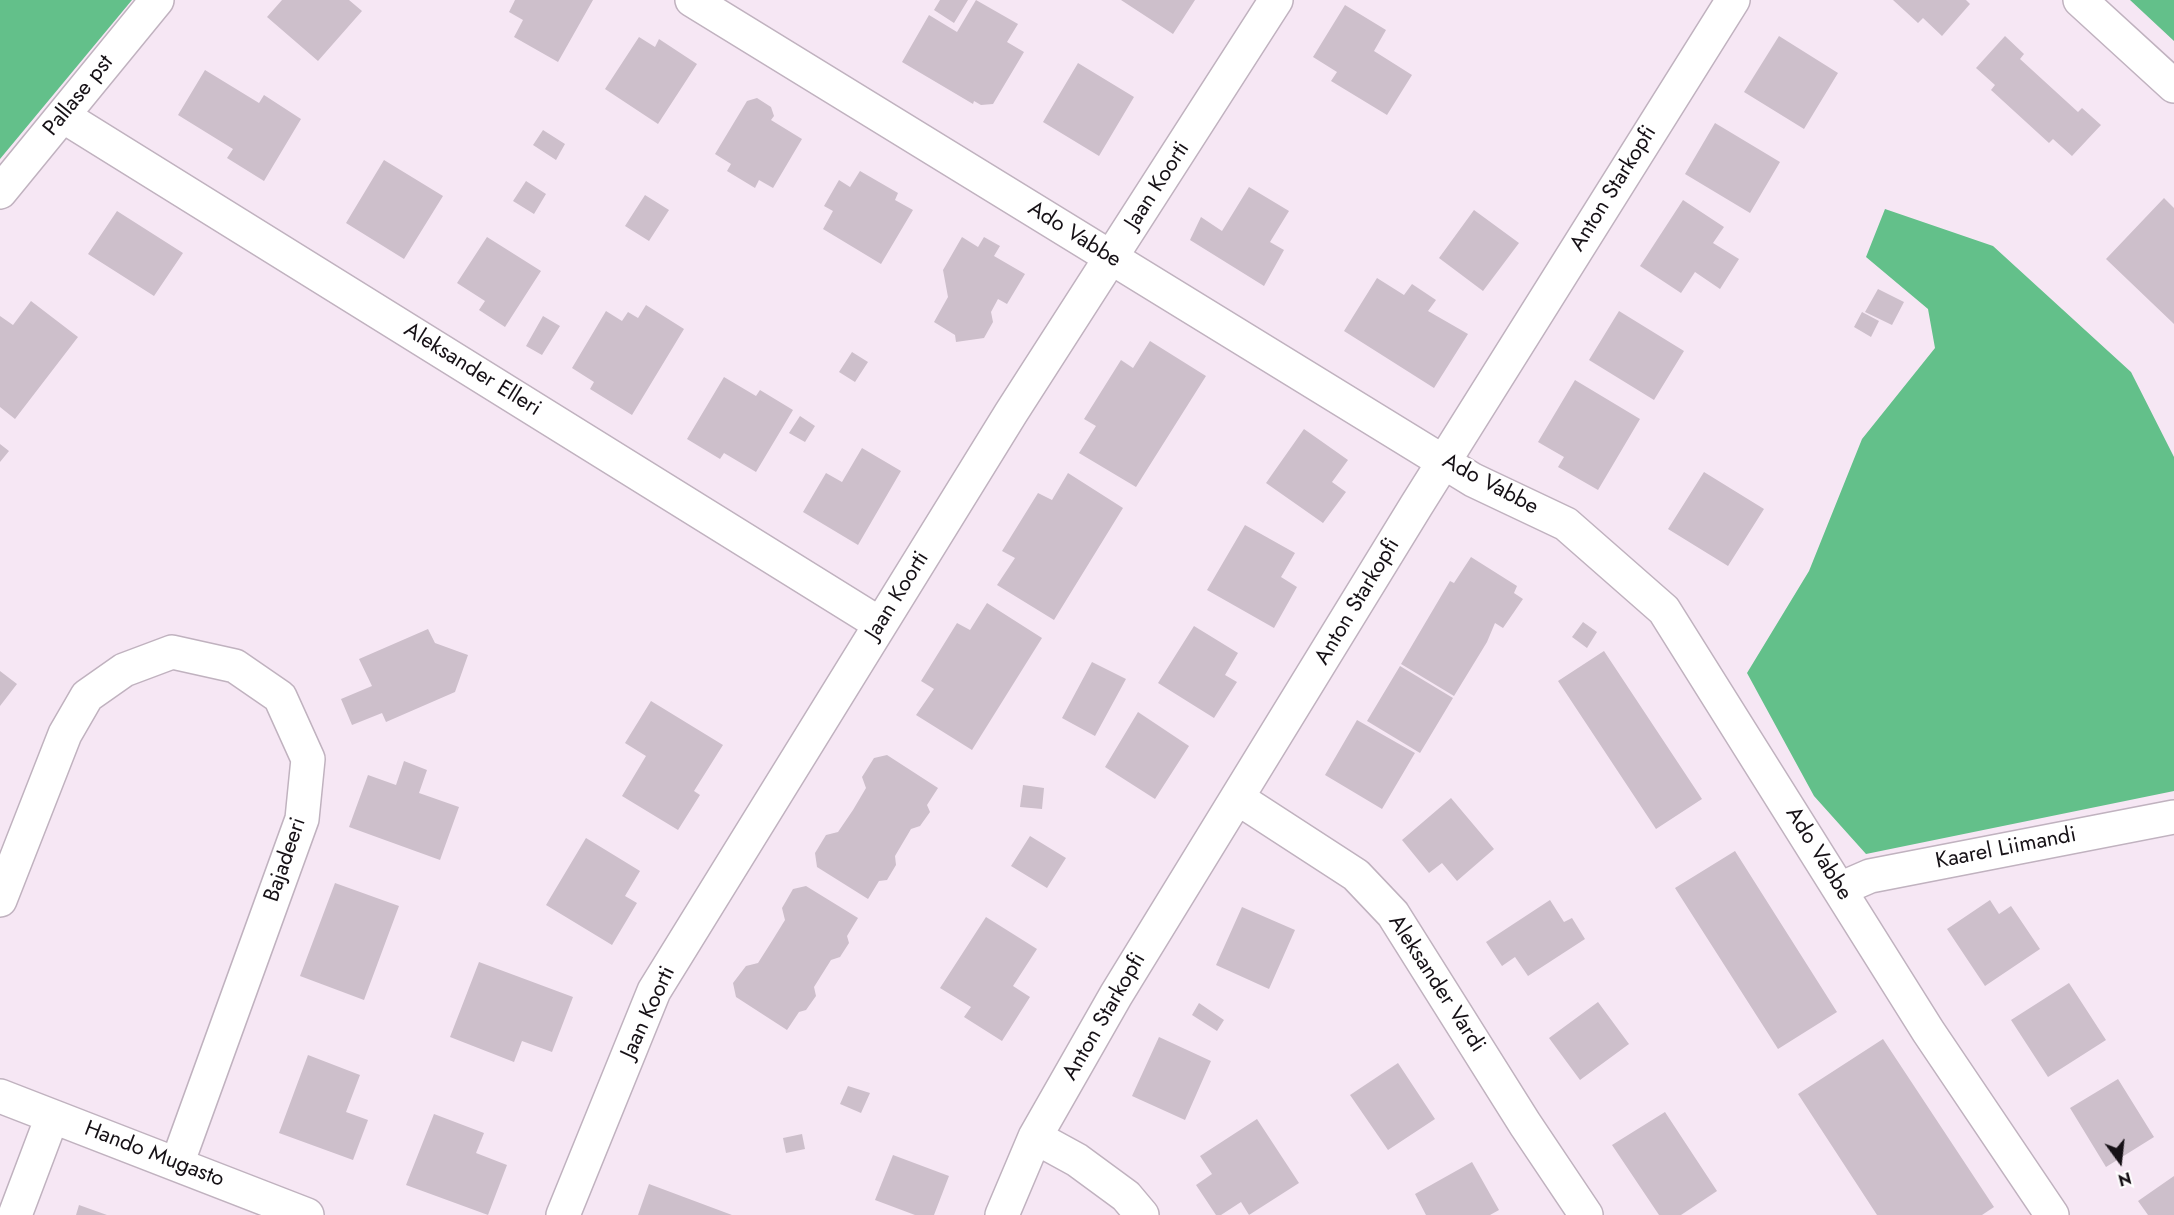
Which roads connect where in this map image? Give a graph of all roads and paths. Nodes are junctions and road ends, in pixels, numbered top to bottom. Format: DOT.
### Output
graph roads {
  1 [pos="157,0"];
  2 [pos="692,0"];
  3 [pos="1276,0"];
  4 [pos="1733,0"];
  5 [pos="2080,0"];
  6 [pos="2174,86"];
  7 [pos="63,116"];
  8 [pos="0,192"];
  9 [pos="1112,258"];
  10 [pos="1444,462"];
  11 [pos="880,624"];
  12 [pos="1239,799"];
  13 [pos="2174,817"];
  14 [pos="1840,889"];
  15 [pos="0,900"];
  16 [pos="0,1096"];
  17 [pos="52,1117"];
  18 [pos="1035,1137"];
  19 [pos="177,1164"];
  20 [pos="15,1215"];
  21 [pos="307,1215"];
  22 [pos="562,1215"];
  23 [pos="1002,1215"];
  24 [pos="1142,1215"];
  25 [pos="1586,1215"];
  26 [pos="2052,1215"];
  1 -- 7 [label="street, Pallase pst"];
  2 -- 9 [label="street, Ado Vabbe"];
  3 -- 9 [label="street, Jaan Koorti"];
  4 -- 10 [label="street, Anton Starkopfi"];
  5 -- 6 [label="street"];
  7 -- 8 [label="street, Pallase pst"];
  7 -- 11 [label="street, Aleksander Elleri"];
  9 -- 10 [label="street, Ado Vabbe"];
  9 -- 11 [label="street, Jaan Koorti"];
  10 -- 12 [label="street, Anton Starkopfi"];
  10 -- 14 [label="street, Ado Vabbe"];
  11 -- 22 [label="street, Jaan Koorti"];
  12 -- 18 [label="street, Anton Starkopfi"];
  12 -- 25 [label="street, Aleksander Vardi"];
  13 -- 14 [label="street, Kaarel Liimandi"];
  14 -- 26 [label="street, Ado Vabbe"];
  15 -- 19 [label="street, Bajadeeri"];
  16 -- 17 [label="street, Hando Mugasto"];
  17 -- 19 [label="street, Hando Mugasto"];
  17 -- 20 [label="street"];
  18 -- 23 [label="street, Anton Starkopfi"];
  18 -- 24 [label="street"];
  19 -- 21 [label="street, Hando Mugasto"];
}
